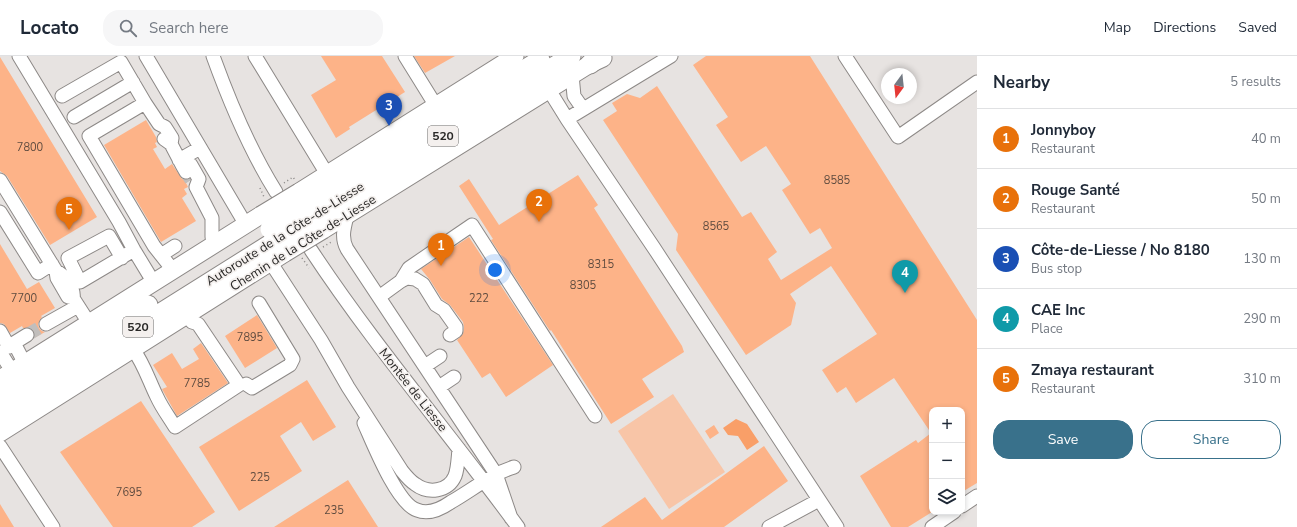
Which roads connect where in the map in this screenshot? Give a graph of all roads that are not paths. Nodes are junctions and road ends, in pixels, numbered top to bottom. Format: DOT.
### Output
graph roads {
  1 [pos="19,56"];
  2 [pos="146,56"];
  3 [pos="213,56"];
  4 [pos="255,56"];
  5 [pos="405,56"];
  6 [pos="515,56"];
  7 [pos="547,56"];
  8 [pos="571,56"];
  9 [pos="607,56"];
  10 [pos="671,56"];
  11 [pos="845,56"];
  12 [pos="126,59"];
  13 [pos="595,60"];
  14 [pos="572,76"];
  15 [pos="133,82"];
  16 [pos="977,82"];
  17 [pos="549,90"];
  18 [pos="62,96"];
  19 [pos="144,102"];
  20 [pos="436,106"];
  21 [pos="583,109"];
  22 [pos="74,117"];
  23 [pos="567,119"];
  24 [pos="200,148"];
  25 [pos="186,173"];
  26 [pos="327,174"];
  27 [pos="0,180"];
  28 [pos="5,198"];
  29 [pos="312,210"];
  30 [pos="0,212"];
  31 [pos="346,216"];
  32 [pos="246,225"];
  33 [pos="285,227"];
  34 [pos="216,243"];
  35 [pos="175,246"];
  36 [pos="134,250"];
  37 [pos="161,255"];
  38 [pos="122,258"];
  39 [pos="271,263"];
  40 [pos="54,268"];
  41 [pos="173,270"];
  42 [pos="401,281"];
  43 [pos="154,282"];
  44 [pos="379,297"];
  45 [pos="76,302"];
  46 [pos="259,304"];
  47 [pos="187,316"];
  48 [pos="89,323"];
  49 [pos="46,324"];
  50 [pos="0,331"];
  51 [pos="28,335"];
  52 [pos="450,335"];
  53 [pos="14,343"];
  54 [pos="133,349"];
  55 [pos="0,352"];
  56 [pos="440,356"];
  57 [pos="425,366"];
  58 [pos="12,371"];
  59 [pos="454,377"];
  60 [pos="246,384"];
  61 [pos="348,387"];
  62 [pos="439,387"];
  63 [pos="0,398"];
  64 [pos="0,414"];
  65 [pos="595,416"];
  66 [pos="0,433"];
  67 [pos="0,446"];
  68 [pos="459,449"];
  69 [pos="514,467"];
  70 [pos="496,474"];
  71 [pos="484,481"];
  72 [pos="977,496"];
  73 [pos="819,500"];
  74 [pos="965,504"];
  75 [pos="950,515"];
  76 [pos="515,522"];
  77 [pos="53,527"];
  78 [pos="769,527"];
  79 [pos="837,527"];
  80 [pos="932,527"];
  1 -- 36 [label="street"];
  2 -- 24 [label="street"];
  3 -- 33 [label="street, Montée de Liesse"];
  4 -- 26 [label="street"];
  5 -- 20 [label="street"];
  6 -- 20 [label="main road, Chemin de la Côte-de-Liesse"];
  7 -- 29 [label="highway, Autoroute de la Côte-de-Liesse / 520"];
  8 -- 29 [label="highway, Autoroute de la Côte-de-Liesse / 520"];
  9 -- 13 [label="main road, Chemin de la Côte-de-Liesse"];
  10 -- 21 [label="street"];
  11 -- 16 [label="street"];
  12 -- 15 [label="street"];
  12 -- 18 [label="street"];
  13 -- 14 [label="main road, Chemin de la Côte-de-Liesse"];
  14 -- 17 [label="main road, Chemin de la Côte-de-Liesse"];
  14 -- 21 [label="street"];
  15 -- 19 [label="street"];
  15 -- 22 [label="street"];
  17 -- 23 [label="street"];
  17 -- 31 [label="main road, Chemin de la Côte-de-Liesse"];
  19 -- 25 [label="street"];
  19 -- 37 [label="street"];
  20 -- 26 [label="main road, Chemin de la Côte-de-Liesse"];
  21 -- 23 [label="street"];
  23 -- 73 [label="street"];
  24 -- 25 [label="street"];
  24 -- 32 [label="street"];
  25 -- 34 [label="street"];
  26 -- 29 [label="main road, Chemin de la Côte-de-Liesse"];
  27 -- 28 [label="street"];
  28 -- 40 [label="street"];
  29 -- 31 [label="main road, Chemin de la Côte-de-Liesse"];
  29 -- 33 [label="highway, Autoroute de la Côte-de-Liesse / 520, bridge"];
  29 -- 33 [label="main road, Chemin de la Côte-de-Liesse, bridge"];
  30 -- 40 [label="street"];
  31 -- 44 [label="street"];
  32 -- 33 [label="main road, Chemin de la Côte-de-Liesse"];
  32 -- 34 [label="main road, Chemin de la Côte-de-Liesse"];
  33 -- 39 [label="main road, Chemin de la Côte-de-Liesse"];
  33 -- 63 [label="highway, Autoroute de la Côte-de-Liesse / 520"];
  33 -- 64 [label="highway, Autoroute de la Côte-de-Liesse / 520"];
  33 -- 68 [label="street, Montée de Liesse"];
  34 -- 41 [label="main road, Chemin de la Côte-de-Liesse"];
  35 -- 37 [label="street"];
  36 -- 38 [label="street"];
  36 -- 43 [label="street"];
  37 -- 41 [label="street"];
  39 -- 47 [label="main road, Chemin de la Côte-de-Liesse"];
  39 -- 61 [label="street"];
  40 -- 45 [label="street"];
  41 -- 43 [label="main road, Chemin de la Côte-de-Liesse"];
  42 -- 44 [label="street"];
  42 -- 52 [label="street"];
  42 -- 65 [label="street"];
  43 -- 48 [label="main road, Chemin de la Côte-de-Liesse"];
  44 -- 57 [label="street"];
  45 -- 48 [label="street"];
  45 -- 49 [label="street"];
  46 -- 60 [label="street"];
  47 -- 54 [label="main road, Chemin de la Côte-de-Liesse"];
  47 -- 54 [label="street"];
  48 -- 58 [label="main road, Chemin de la Côte-de-Liesse"];
  50 -- 53 [label="street"];
  51 -- 53 [label="street"];
  53 -- 58 [label="street"];
  54 -- 66 [label="main road, Chemin de la Côte-de-Liesse"];
  55 -- 58 [label="street"];
  56 -- 57 [label="street"];
  57 -- 62 [label="street"];
  59 -- 62 [label="street"];
  61 -- 68 [label="street"];
  61 -- 71 [label="street"];
  62 -- 70 [label="street"];
  67 -- 77 [label="street"];
  68 -- 71 [label="street, Montée de Liesse"];
  69 -- 70 [label="street"];
  70 -- 71 [label="street"];
  70 -- 76 [label="street"];
  71 -- 76 [label="street, Montée de Liesse"];
  72 -- 74 [label="street"];
  73 -- 78 [label="street"];
  73 -- 79 [label="street"];
  75 -- 80 [label="street"];
}
